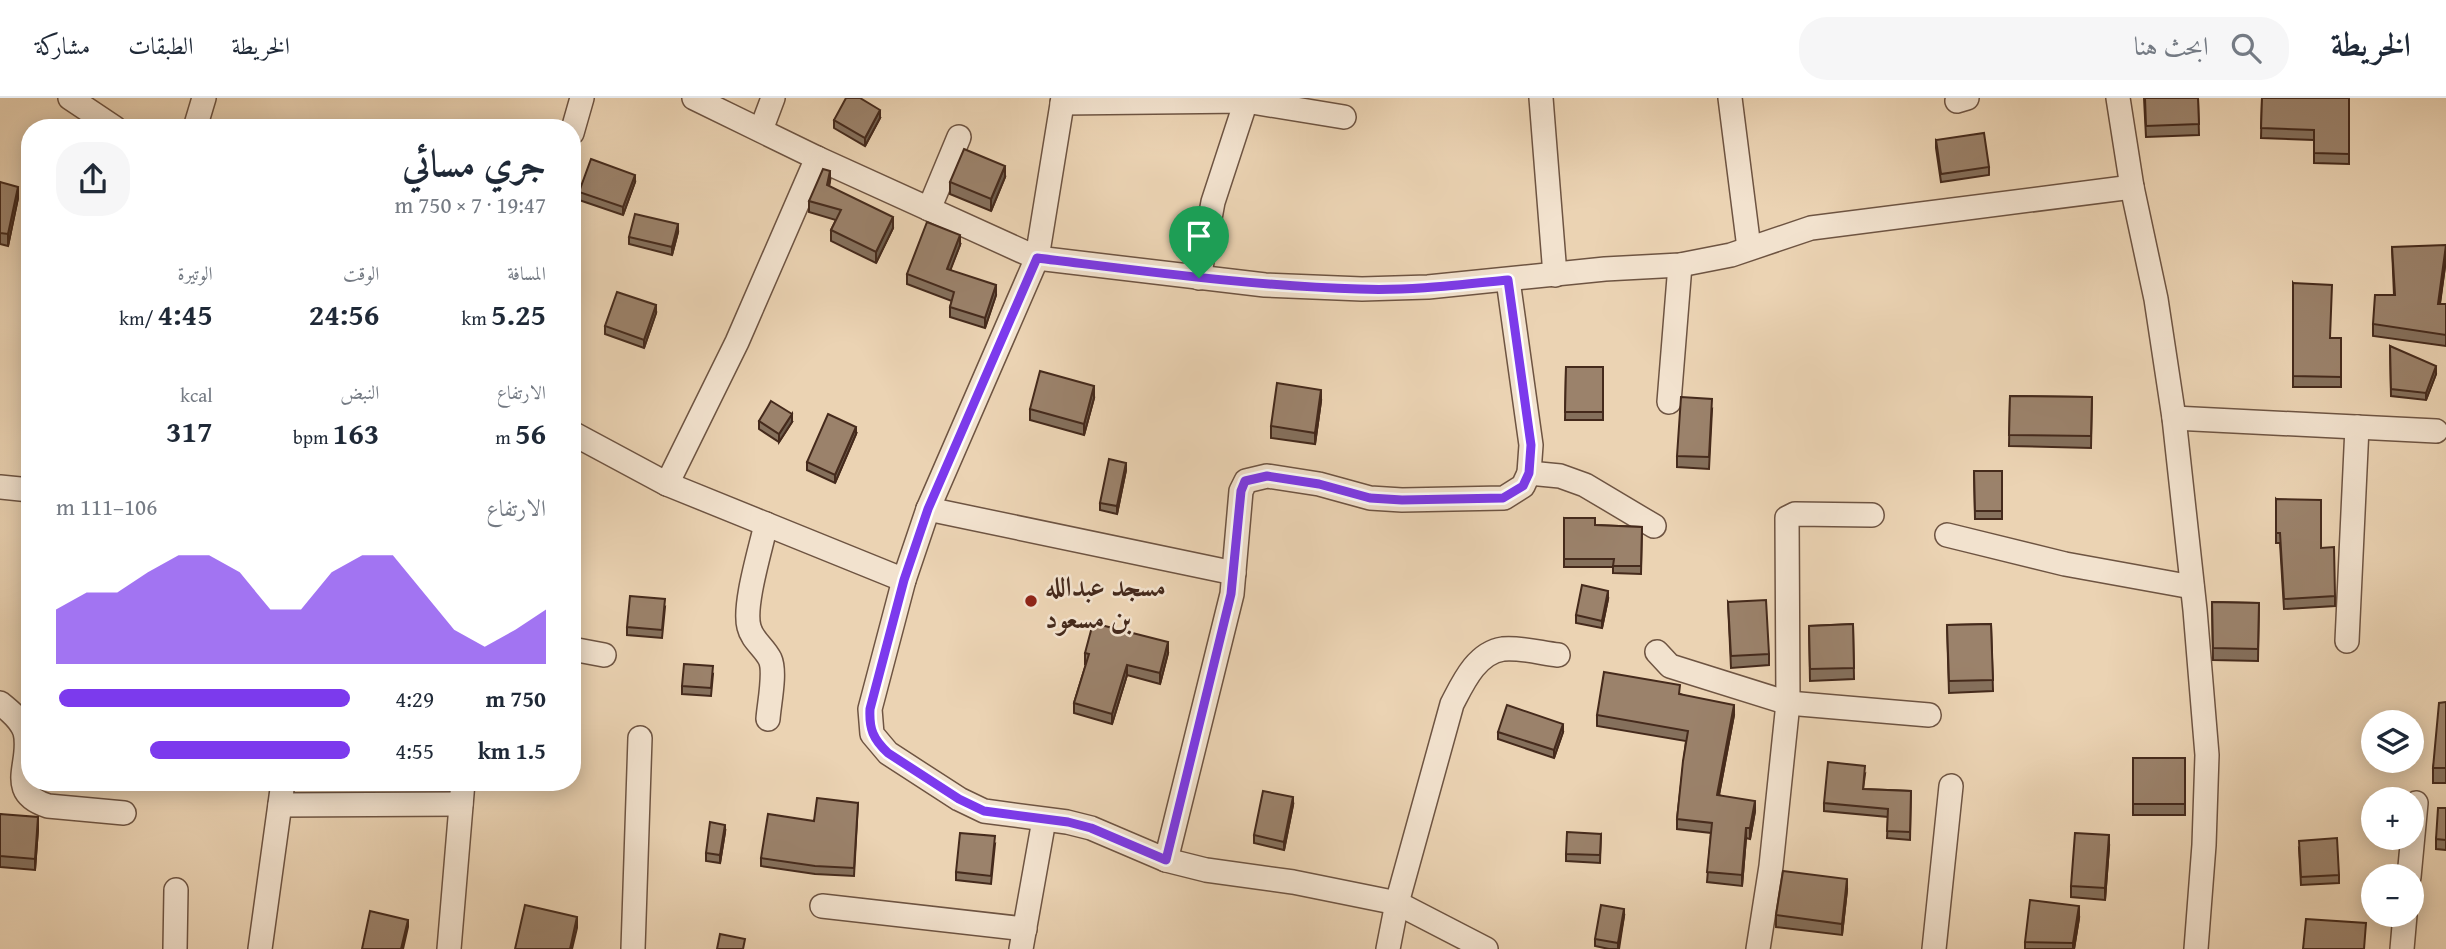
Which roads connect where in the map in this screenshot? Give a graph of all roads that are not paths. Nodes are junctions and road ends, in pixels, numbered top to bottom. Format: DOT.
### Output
graph roads {
  1 [pos="69,98"];
  2 [pos="204,98"];
  3 [pos="582,98"];
  4 [pos="694,98"];
  5 [pos="773,98"];
  6 [pos="1541,98"];
  7 [pos="1730,98"];
  8 [pos="2118,98"];
  9 [pos="1247,99"];
  10 [pos="1062,100"];
  11 [pos="1344,117"];
  12 [pos="101,119"];
  13 [pos="198,119"];
  14 [pos="576,119"];
  15 [pos="761,130"];
  16 [pos="959,137"];
  17 [pos="817,158"];
  18 [pos="2132,187"];
  19 [pos="929,209"];
  20 [pos="1749,248"];
  21 [pos="1037,258"];
  22 [pos="1680,265"];
  23 [pos="1555,275"];
  24 [pos="1199,278"];
  25 [pos="1508,280"];
  26 [pos="1669,402"];
  27 [pos="2174,418"];
  28 [pos="2357,427"];
  29 [pos="2436,431"];
  30 [pos="581,438"];
  31 [pos="1529,473"];
  32 [pos="667,484"];
  33 [pos="0,487"];
  34 [pos="21,489"];
  35 [pos="928,509"];
  36 [pos="1872,515"];
  37 [pos="766,524"];
  38 [pos="1654,526"];
  39 [pos="1947,535"];
  40 [pos="1234,573"];
  41 [pos="904,580"];
  42 [pos="2192,587"];
  43 [pos="2347,641"];
  44 [pos="581,651"];
  45 [pos="1657,652"];
  46 [pos="604,655"];
  47 [pos="1558,655"];
  48 [pos="1788,703"];
  49 [pos="0,704"];
  50 [pos="1929,715"];
  51 [pos="768,719"];
  52 [pos="21,727"];
  53 [pos="639,738"];
  54 [pos="1951,786"];
  55 [pos="25,791"];
  56 [pos="281,791"];
  57 [pos="462,793"];
  58 [pos="279,805"];
  59 [pos="124,813"];
  60 [pos="1044,820"];
  61 [pos="1166,860"];
  62 [pos="176,890"];
  63 [pos="1397,903"];
  64 [pos="822,906"];
  65 [pos="2404,927"];
  66 [pos="1023,939"];
  67 [pos="175,949"];
  68 [pos="260,949"];
  69 [pos="449,949"];
  70 [pos="633,949"];
  71 [pos="1388,949"];
  72 [pos="1486,949"];
  73 [pos="1758,949"];
  74 [pos="1934,949"];
  75 [pos="2196,949"];
  76 [pos="2402,949"];
  1 -- 12 [label="street"];
  2 -- 13 [label="street"];
  3 -- 14 [label="street"];
  4 -- 15 [label="street"];
  5 -- 15 [label="street"];
  6 -- 23 [label="street"];
  7 -- 20 [label="street"];
  8 -- 18 [label="street"];
  9 -- 10 [label="street"];
  9 -- 11 [label="street"];
  9 -- 24 [label="street"];
  10 -- 21 [label="street"];
  15 -- 17 [label="street"];
  16 -- 19 [label="street"];
  17 -- 19 [label="street"];
  17 -- 32 [label="street"];
  18 -- 20 [label="street"];
  18 -- 27 [label="street"];
  19 -- 21 [label="street"];
  20 -- 22 [label="street"];
  21 -- 24 [label="street"];
  21 -- 35 [label="street"];
  22 -- 23 [label="street"];
  22 -- 26 [label="street"];
  23 -- 25 [label="street"];
  24 -- 25 [label="street"];
  25 -- 31 [label="street"];
  27 -- 28 [label="street"];
  27 -- 42 [label="street"];
  28 -- 29 [label="street"];
  28 -- 43 [label="street"];
  30 -- 32 [label="street"];
  31 -- 38 [label="street"];
  31 -- 40 [label="street"];
  32 -- 37 [label="street"];
  33 -- 34 [label="street"];
  35 -- 40 [label="street"];
  35 -- 41 [label="street"];
  36 -- 48 [label="street"];
  37 -- 41 [label="street"];
  37 -- 51 [label="street"];
  39 -- 42 [label="street"];
  40 -- 61 [label="street"];
  41 -- 60 [label="street"];
  42 -- 75 [label="street"];
  44 -- 46 [label="street"];
  45 -- 48 [label="street"];
  47 -- 63 [label="street"];
  48 -- 50 [label="street"];
  48 -- 73 [label="street"];
  49 -- 52 [label="street"];
  53 -- 70 [label="street"];
  54 -- 74 [label="street"];
  55 -- 59 [label="street"];
  56 -- 58 [label="street"];
  57 -- 58 [label="street"];
  57 -- 69 [label="street"];
  58 -- 68 [label="street"];
  60 -- 61 [label="street"];
  60 -- 66 [label="street"];
  61 -- 63 [label="street"];
  62 -- 67 [label="street"];
  63 -- 71 [label="street"];
  63 -- 72 [label="street"];
  64 -- 66 [label="street"];
  65 -- 76 [label="street"];
}
